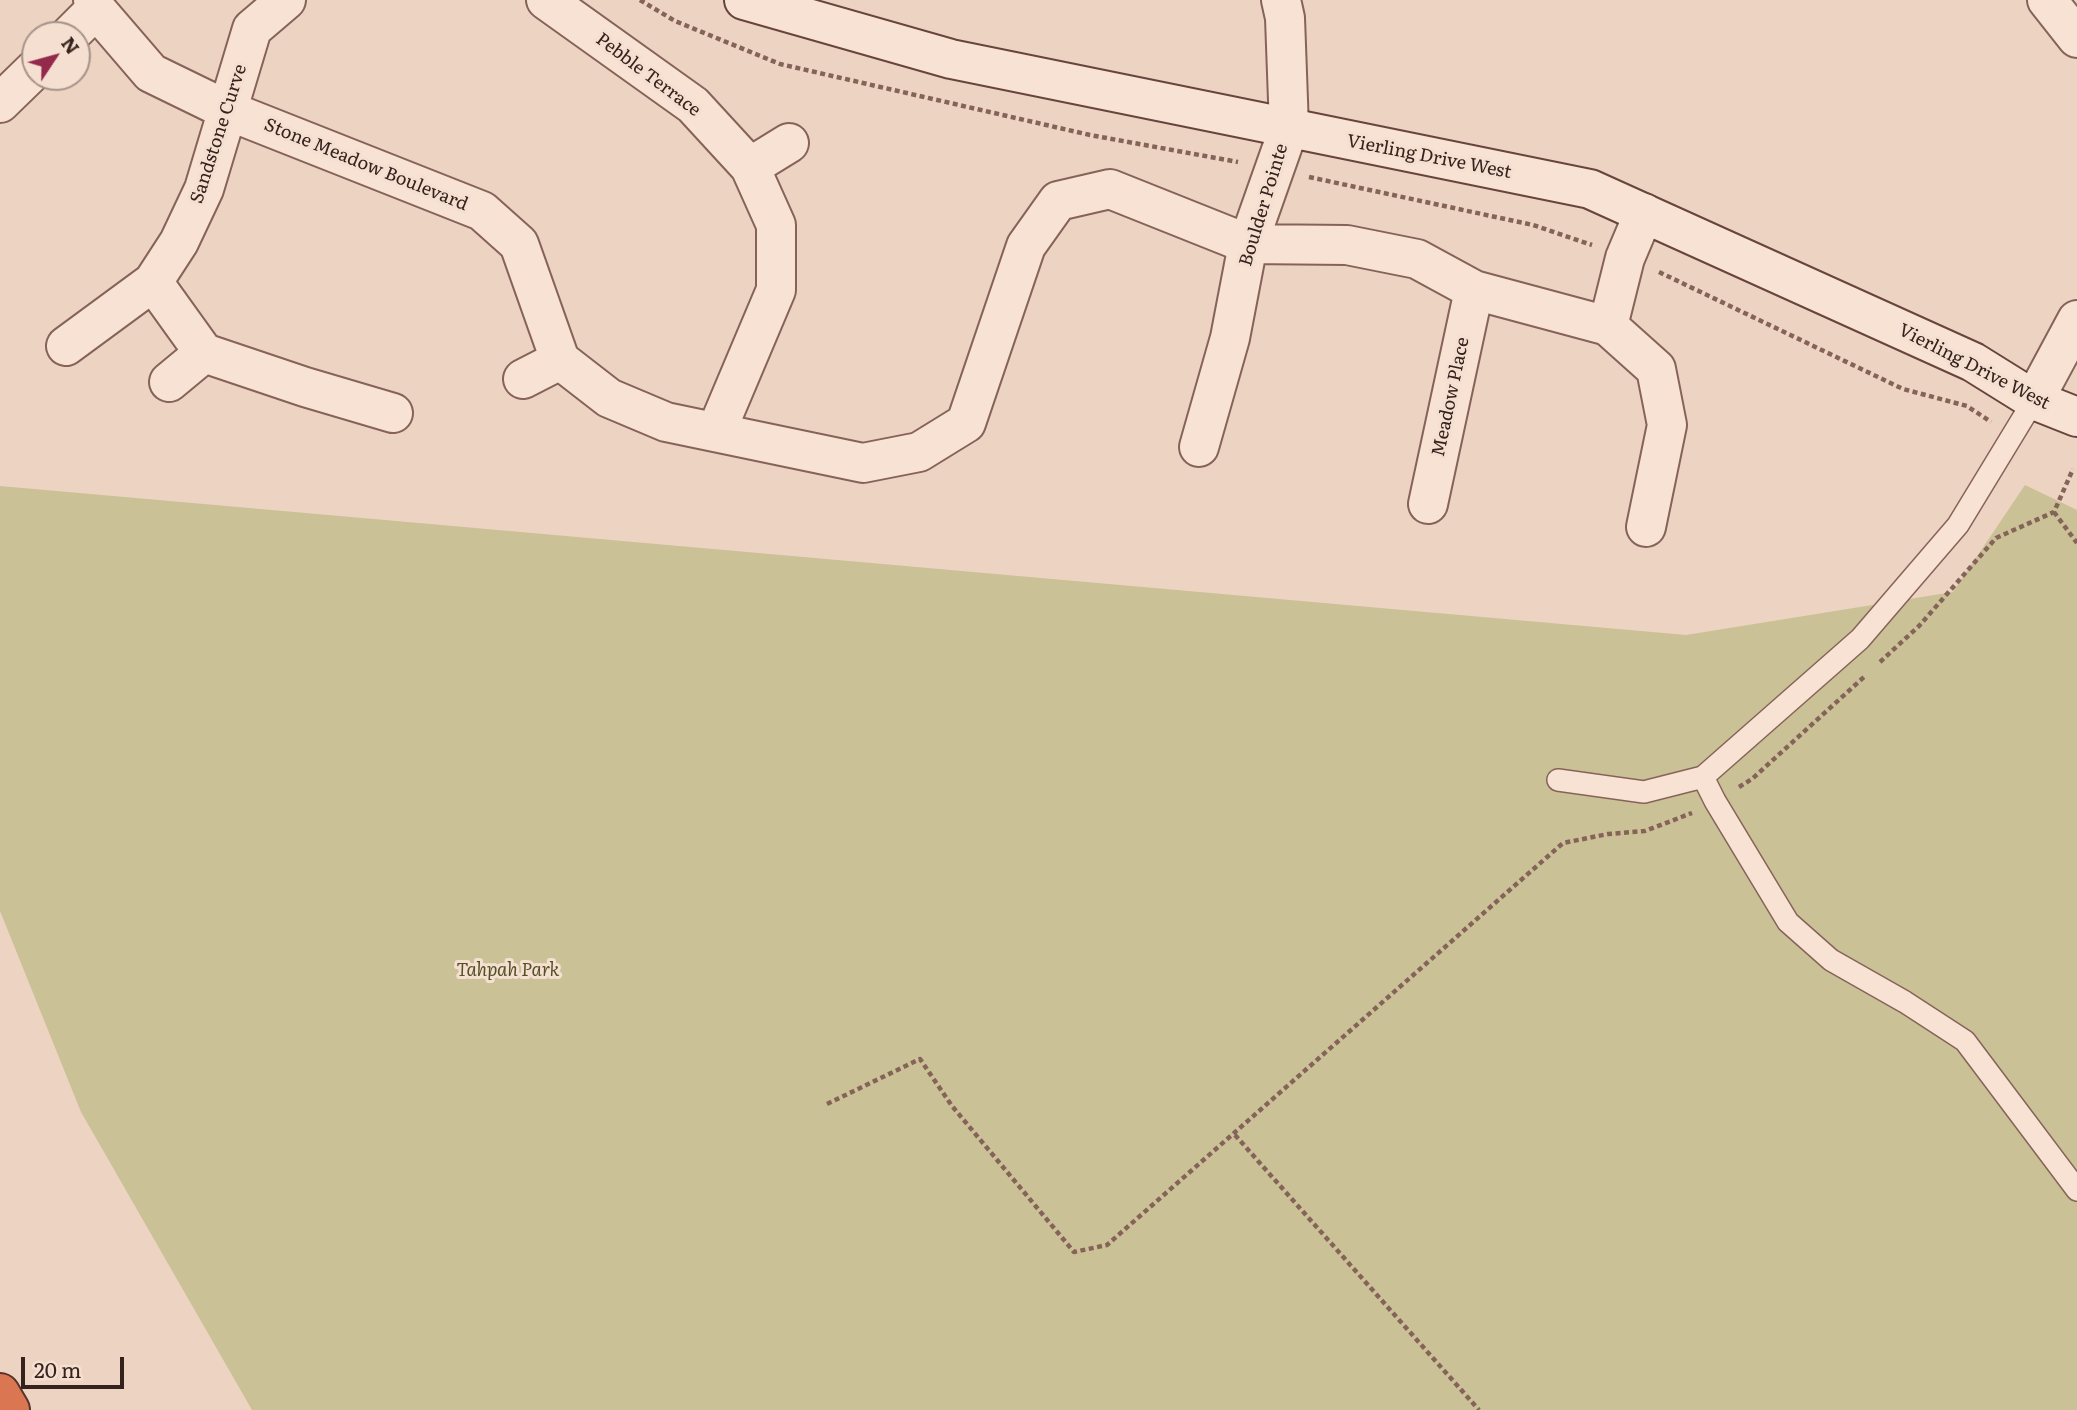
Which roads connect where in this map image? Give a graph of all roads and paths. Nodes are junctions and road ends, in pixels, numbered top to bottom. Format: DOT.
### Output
graph roads {
  1 [pos="286,0"];
  2 [pos="546,0"];
  3 [pos="640,0"];
  4 [pos="744,0"];
  5 [pos="1281,0"];
  6 [pos="2048,0"];
  7 [pos="86,15"];
  8 [pos="2077,38"];
  9 [pos="21,83"];
  10 [pos="0,103"];
  11 [pos="229,111"];
  12 [pos="1289,128"];
  13 [pos="789,143"];
  14 [pos="750,167"];
  15 [pos="1273,170"];
  16 [pos="1644,213"];
  17 [pos="1248,244"];
  18 [pos="1625,258"];
  19 [pos="153,282"];
  20 [pos="1474,290"];
  21 [pos="2077,320"];
  22 [pos="1608,326"];
  23 [pos="66,346"];
  24 [pos="204,353"];
  25 [pos="560,360"];
  26 [pos="523,379"];
  27 [pos="169,382"];
  28 [pos="2034,400"];
  29 [pos="393,413"];
  30 [pos="2077,417"];
  31 [pos="716,432"];
  32 [pos="2012,436"];
  33 [pos="1199,447"];
  34 [pos="2073,469"];
  35 [pos="1428,504"];
  36 [pos="2054,512"];
  37 [pos="1646,527"];
  38 [pos="2077,543"];
  39 [pos="1880,662"];
  40 [pos="1870,671"];
  41 [pos="1703,777"];
  42 [pos="1558,780"];
  43 [pos="1715,801"];
  44 [pos="827,1104"];
  45 [pos="1235,1135"];
  46 [pos="2077,1190"];
  47 [pos="0,1393"];
  48 [pos="10,1410"];
  49 [pos="1479,1410"];
  1 -- 11 [label="street, Sandstone Curve"];
  2 -- 14 [label="street, Pebble Terrace"];
  3 -- 15 [label="path"];
  4 -- 12 [label="street, Vierling Drive West"];
  5 -- 12 [label="street, Boulder Pointe"];
  6 -- 8 [label="street"];
  7 -- 11 [label="street, Stone Meadow Boulevard"];
  9 -- 10 [label="street"];
  11 -- 19 [label="street, Sandstone Curve"];
  11 -- 25 [label="street, Stone Meadow Boulevard"];
  12 -- 15 [label="street, Boulder Pointe"];
  12 -- 16 [label="street, Vierling Drive West"];
  13 -- 14 [label="street"];
  14 -- 31 [label="street, Pebble Terrace"];
  15 -- 17 [label="street, Boulder Pointe"];
  15 -- 18 [label="path"];
  16 -- 18 [label="street"];
  16 -- 28 [label="street, Vierling Drive West"];
  17 -- 20 [label="street"];
  17 -- 31 [label="street"];
  17 -- 33 [label="street, Boulder Pointe"];
  18 -- 22 [label="street"];
  18 -- 32 [label="path"];
  19 -- 23 [label="street"];
  19 -- 24 [label="street"];
  20 -- 22 [label="street"];
  20 -- 35 [label="street, Meadow Place"];
  21 -- 28 [label="street"];
  22 -- 37 [label="street"];
  24 -- 27 [label="street"];
  24 -- 29 [label="street"];
  25 -- 26 [label="street"];
  25 -- 31 [label="street"];
  28 -- 30 [label="street, Vierling Drive West"];
  28 -- 32 [label="lane"];
  32 -- 41 [label="lane"];
  34 -- 36 [label="path"];
  36 -- 38 [label="path"];
  36 -- 39 [label="path"];
  40 -- 43 [label="path"];
  41 -- 42 [label="lane"];
  41 -- 43 [label="lane"];
  43 -- 45 [label="path"];
  43 -- 46 [label="lane"];
  44 -- 45 [label="path"];
  45 -- 49 [label="path"];
  47 -- 48 [label="highway"];
}
